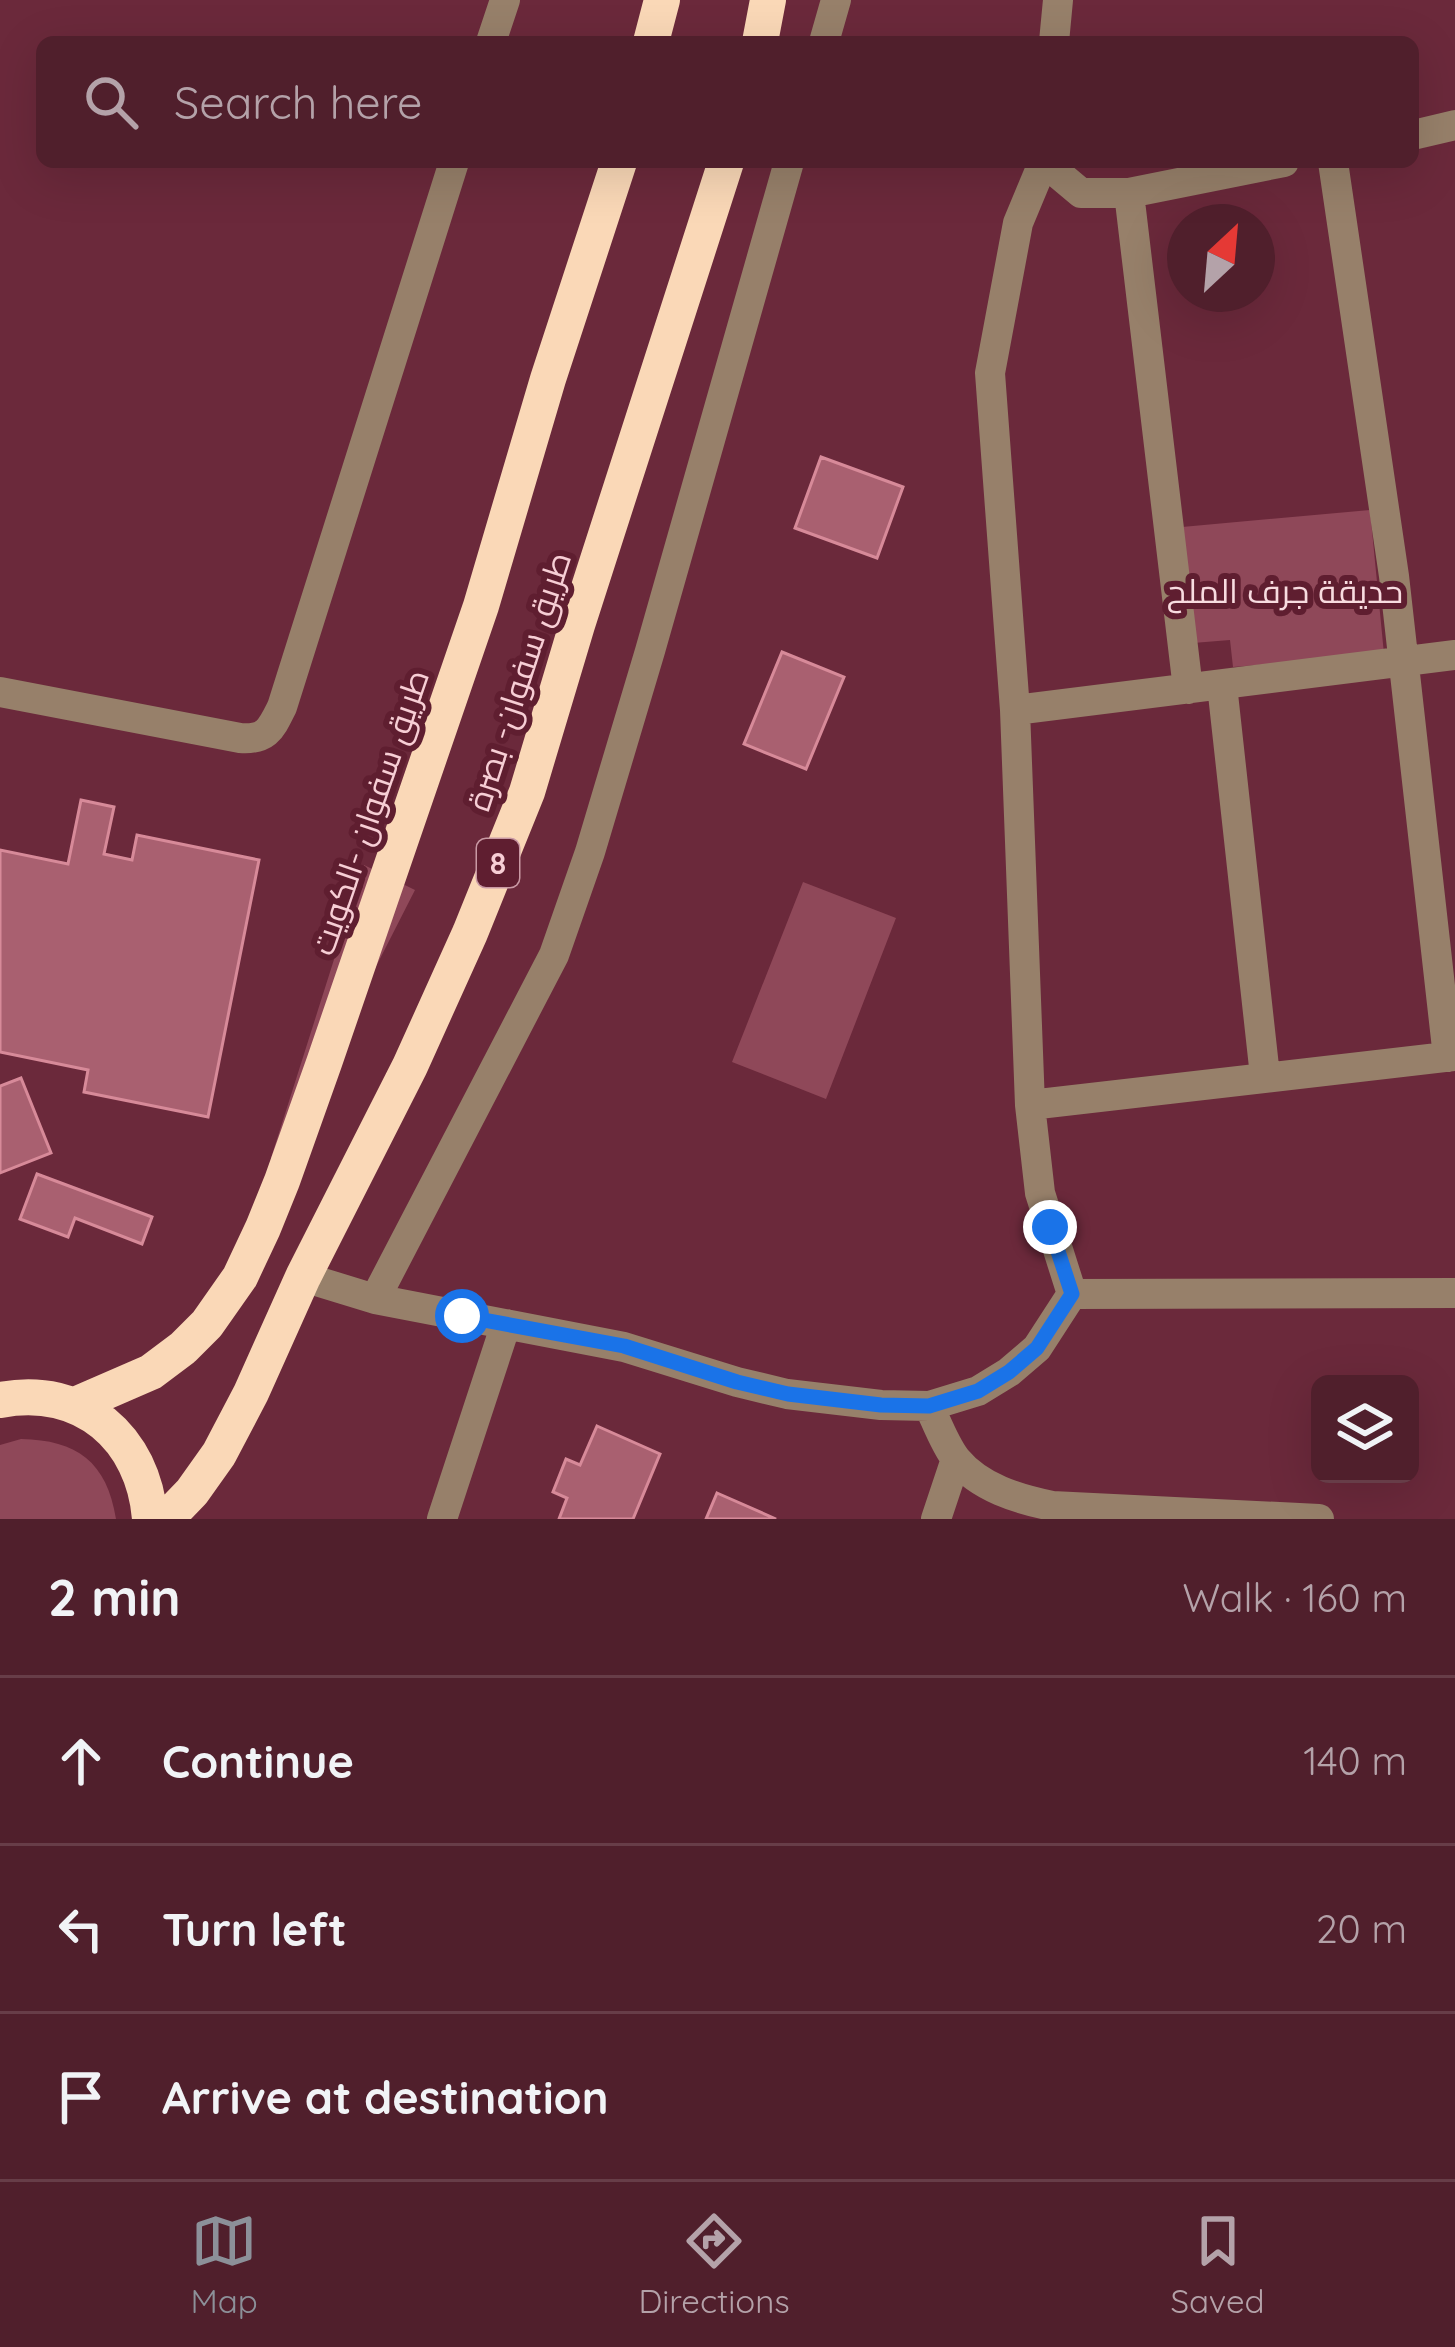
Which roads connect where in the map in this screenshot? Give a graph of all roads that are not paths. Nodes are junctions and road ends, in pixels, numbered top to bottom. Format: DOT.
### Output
graph roads {
  1 [pos="505,0"];
  2 [pos="662,0"];
  3 [pos="768,0"];
  4 [pos="836,0"];
  5 [pos="1058,0"];
  6 [pos="493,36"];
  7 [pos="653,36"];
  8 [pos="761,36"];
  9 [pos="826,36"];
  10 [pos="1055,36"];
  11 [pos="1455,125"];
  12 [pos="1419,133"];
  13 [pos="452,168"];
  14 [pos="617,168"];
  15 [pos="724,168"];
  16 [pos="787,168"];
  17 [pos="1041,168"];
  18 [pos="1049,168"];
  19 [pos="1255,168"];
  20 [pos="1334,168"];
  21 [pos="1129,194"];
  22 [pos="1455,655"];
  23 [pos="1404,662"];
  24 [pos="1222,686"];
  25 [pos="1188,689"];
  26 [pos="0,692"];
  27 [pos="1015,710"];
  28 [pos="1451,1057"];
  29 [pos="1264,1076"];
  30 [pos="1030,1105"];
  31 [pos="303,1277"];
  32 [pos="1455,1293"];
  33 [pos="1072,1294"];
  34 [pos="375,1299"];
  35 [pos="506,1324"];
  36 [pos="0,1400"];
  37 [pos="76,1405"];
  38 [pos="929,1406"];
  39 [pos="956,1459"];
  40 [pos="1012,1508"];
  41 [pos="150,1519"];
  42 [pos="166,1519"];
  43 [pos="442,1519"];
  44 [pos="936,1519"];
  45 [pos="1318,1519"];
  1 -- 6 [label="street"];
  2 -- 7 [label="highway"];
  3 -- 8 [label="highway"];
  4 -- 9 [label="street"];
  5 -- 10 [label="street"];
  11 -- 12 [label="street"];
  13 -- 26 [label="street"];
  14 -- 37 [label="highway, طريق سفوان -الكويت"];
  15 -- 31 [label="highway, طريق سفوان- بصرة / 8"];
  16 -- 34 [label="street"];
  17 -- 27 [label="street"];
  18 -- 21 [label="street"];
  19 -- 21 [label="street"];
  20 -- 23 [label="street"];
  21 -- 25 [label="street"];
  22 -- 23 [label="street"];
  23 -- 24 [label="street"];
  23 -- 28 [label="street"];
  24 -- 25 [label="street"];
  24 -- 29 [label="street"];
  25 -- 27 [label="street"];
  27 -- 30 [label="street"];
  28 -- 29 [label="street"];
  29 -- 30 [label="street"];
  30 -- 33 [label="street"];
  31 -- 34 [label="street"];
  31 -- 42 [label="highway, طريق سفوان- بصرة / 8"];
  32 -- 33 [label="street"];
  33 -- 38 [label="street"];
  34 -- 35 [label="street"];
  35 -- 38 [label="street"];
  35 -- 43 [label="street"];
  36 -- 37 [label="highway"];
  37 -- 41 [label="highway"];
  38 -- 39 [label="street"];
  39 -- 40 [label="street"];
  39 -- 44 [label="street"];
  40 -- 45 [label="street"];
}
